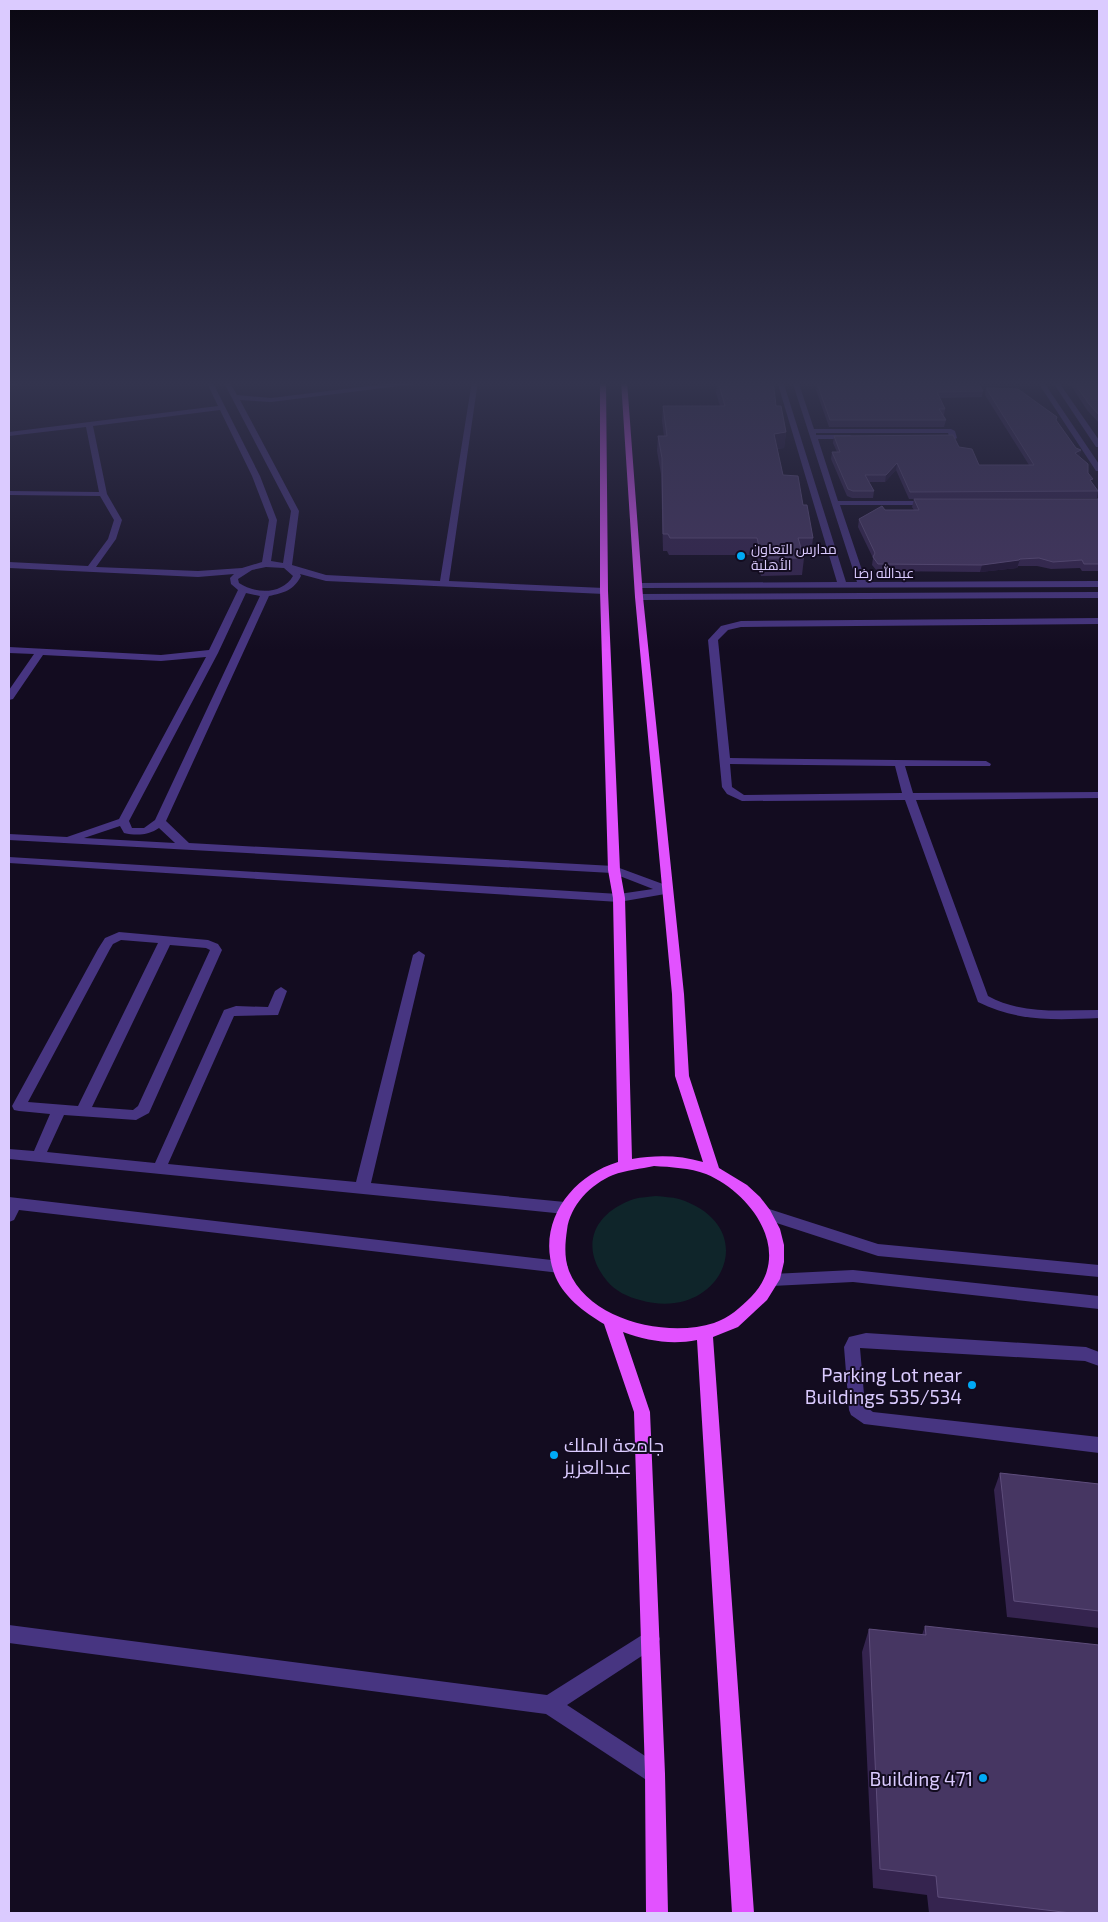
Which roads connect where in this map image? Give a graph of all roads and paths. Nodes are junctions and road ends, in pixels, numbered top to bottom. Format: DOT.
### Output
graph roads {
  1 [pos="98,471"];
  2 [pos="253,471"];
  3 [pos="274,471"];
  4 [pos="461,471"];
  5 [pos="609,471"];
  6 [pos="623,471"];
  7 [pos="807,471"];
  8 [pos="825,471"];
  9 [pos="9,493"];
  10 [pos="103,494"];
  11 [pos="942,502"];
  12 [pos="836,507"];
  13 [pos="935,511"];
  14 [pos="266,564"];
  15 [pos="9,565"];
  16 [pos="91,568"];
  17 [pos="290,568"];
  18 [pos="244,570"];
  19 [pos="198,574"];
  20 [pos="326,578"];
  21 [pos="444,584"];
  22 [pos="1099,584"];
  23 [pos="842,585"];
  24 [pos="862,586"];
  25 [pos="885,586"];
  26 [pos="239,587"];
  27 [pos="288,587"];
  28 [pos="604,591"];
  29 [pos="266,592"];
  30 [pos="639,592"];
  31 [pos="1099,595"];
  32 [pos="891,597"];
  33 [pos="1099,622"];
  34 [pos="9,650"];
  35 [pos="40,652"];
  36 [pos="213,652"];
  37 [pos="9,697"];
  38 [pos="724,761"];
  39 [pos="899,763"];
  40 [pos="986,764"];
  41 [pos="1099,795"];
  42 [pos="909,797"];
  43 [pos="124,821"];
  44 [pos="160,822"];
  45 [pos="9,837"];
  46 [pos="64,840"];
  47 [pos="186,847"];
  48 [pos="9,860"];
  49 [pos="614,870"];
  50 [pos="667,890"];
  51 [pos="619,898"];
  52 [pos="166,940"];
  53 [pos="419,955"];
  54 [pos="281,991"];
  55 [pos="1099,1014"];
  56 [pos="14,1105"];
  57 [pos="59,1110"];
  58 [pos="83,1111"];
  59 [pos="9,1154"];
  60 [pos="38,1157"];
  61 [pos="625,1165"];
  62 [pos="158,1169"];
  63 [pos="713,1171"];
  64 [pos="362,1189"];
  65 [pos="11,1208"];
  66 [pos="565,1208"];
  67 [pos="766,1214"];
  68 [pos="560,1267"];
  69 [pos="1099,1271"];
  70 [pos="772,1280"];
  71 [pos="1099,1303"];
  72 [pos="612,1322"];
  73 [pos="705,1332"];
  74 [pos="1099,1359"];
  75 [pos="1099,1445"];
  76 [pos="9,1634"];
  77 [pos="650,1639"];
  78 [pos="549,1705"];
  79 [pos="655,1774"];
  80 [pos="657,1913"];
  81 [pos="743,1913"];
  1 -- 10 [label="street"];
  2 -- 14 [label="street"];
  3 -- 17 [label="street"];
  4 -- 21 [label="street"];
  5 -- 28 [label="main road"];
  6 -- 30 [label="main road"];
  7 -- 23 [label="street"];
  8 -- 12 [label="street"];
  9 -- 10 [label="street"];
  10 -- 16 [label="street"];
  11 -- 12 [label="street"];
  12 -- 13 [label="street"];
  12 -- 24 [label="street"];
  14 -- 17 [label="street"];
  14 -- 18 [label="street"];
  15 -- 16 [label="street"];
  16 -- 19 [label="street"];
  17 -- 20 [label="street"];
  17 -- 27 [label="street"];
  18 -- 19 [label="street"];
  18 -- 26 [label="street"];
  19 -- 26 [label="street"];
  20 -- 21 [label="street"];
  20 -- 27 [label="street"];
  21 -- 28 [label="street"];
  22 -- 25 [label="street, عبدالله رضا"];
  23 -- 24 [label="street, عبدالله رضا"];
  23 -- 30 [label="street, عبدالله رضا"];
  24 -- 25 [label="street, عبدالله رضا"];
  25 -- 32 [label="street"];
  26 -- 29 [label="street"];
  26 -- 36 [label="street"];
  27 -- 29 [label="street"];
  28 -- 49 [label="main road"];
  29 -- 44 [label="street"];
  30 -- 32 [label="street, عبدالله رضا"];
  30 -- 50 [label="main road"];
  31 -- 32 [label="street, عبدالله رضا"];
  33 -- 38 [label="street"];
  34 -- 35 [label="street"];
  35 -- 36 [label="street"];
  35 -- 37 [label="street"];
  36 -- 43 [label="street"];
  38 -- 39 [label="street"];
  38 -- 42 [label="street"];
  39 -- 40 [label="street"];
  39 -- 42 [label="street"];
  41 -- 42 [label="street"];
  42 -- 55 [label="street"];
  43 -- 44 [label="street"];
  43 -- 46 [label="street"];
  44 -- 47 [label="street"];
  45 -- 46 [label="street"];
  46 -- 47 [label="street"];
  47 -- 49 [label="street"];
  48 -- 51 [label="street"];
  49 -- 50 [label="street"];
  49 -- 51 [label="main road"];
  50 -- 51 [label="street"];
  50 -- 63 [label="main road"];
  51 -- 61 [label="main road"];
  52 -- 56 [label="street"];
  52 -- 58 [label="street"];
  52 -- 58 [label="street"];
  53 -- 64 [label="street"];
  54 -- 62 [label="street"];
  56 -- 57 [label="street"];
  57 -- 58 [label="street"];
  57 -- 60 [label="street"];
  59 -- 60 [label="street"];
  60 -- 62 [label="street"];
  61 -- 63 [label="main road"];
  61 -- 66 [label="main road"];
  62 -- 64 [label="street"];
  63 -- 67 [label="main road"];
  64 -- 66 [label="street"];
  65 -- 68 [label="street"];
  66 -- 68 [label="main road"];
  67 -- 69 [label="street"];
  67 -- 70 [label="main road"];
  68 -- 72 [label="main road"];
  70 -- 71 [label="street"];
  70 -- 73 [label="main road"];
  72 -- 73 [label="main road"];
  72 -- 77 [label="main road"];
  73 -- 81 [label="main road"];
  74 -- 75 [label="street"];
  76 -- 78 [label="street"];
  77 -- 78 [label="street"];
  77 -- 79 [label="main road"];
  78 -- 79 [label="street"];
  79 -- 80 [label="main road"];
}
